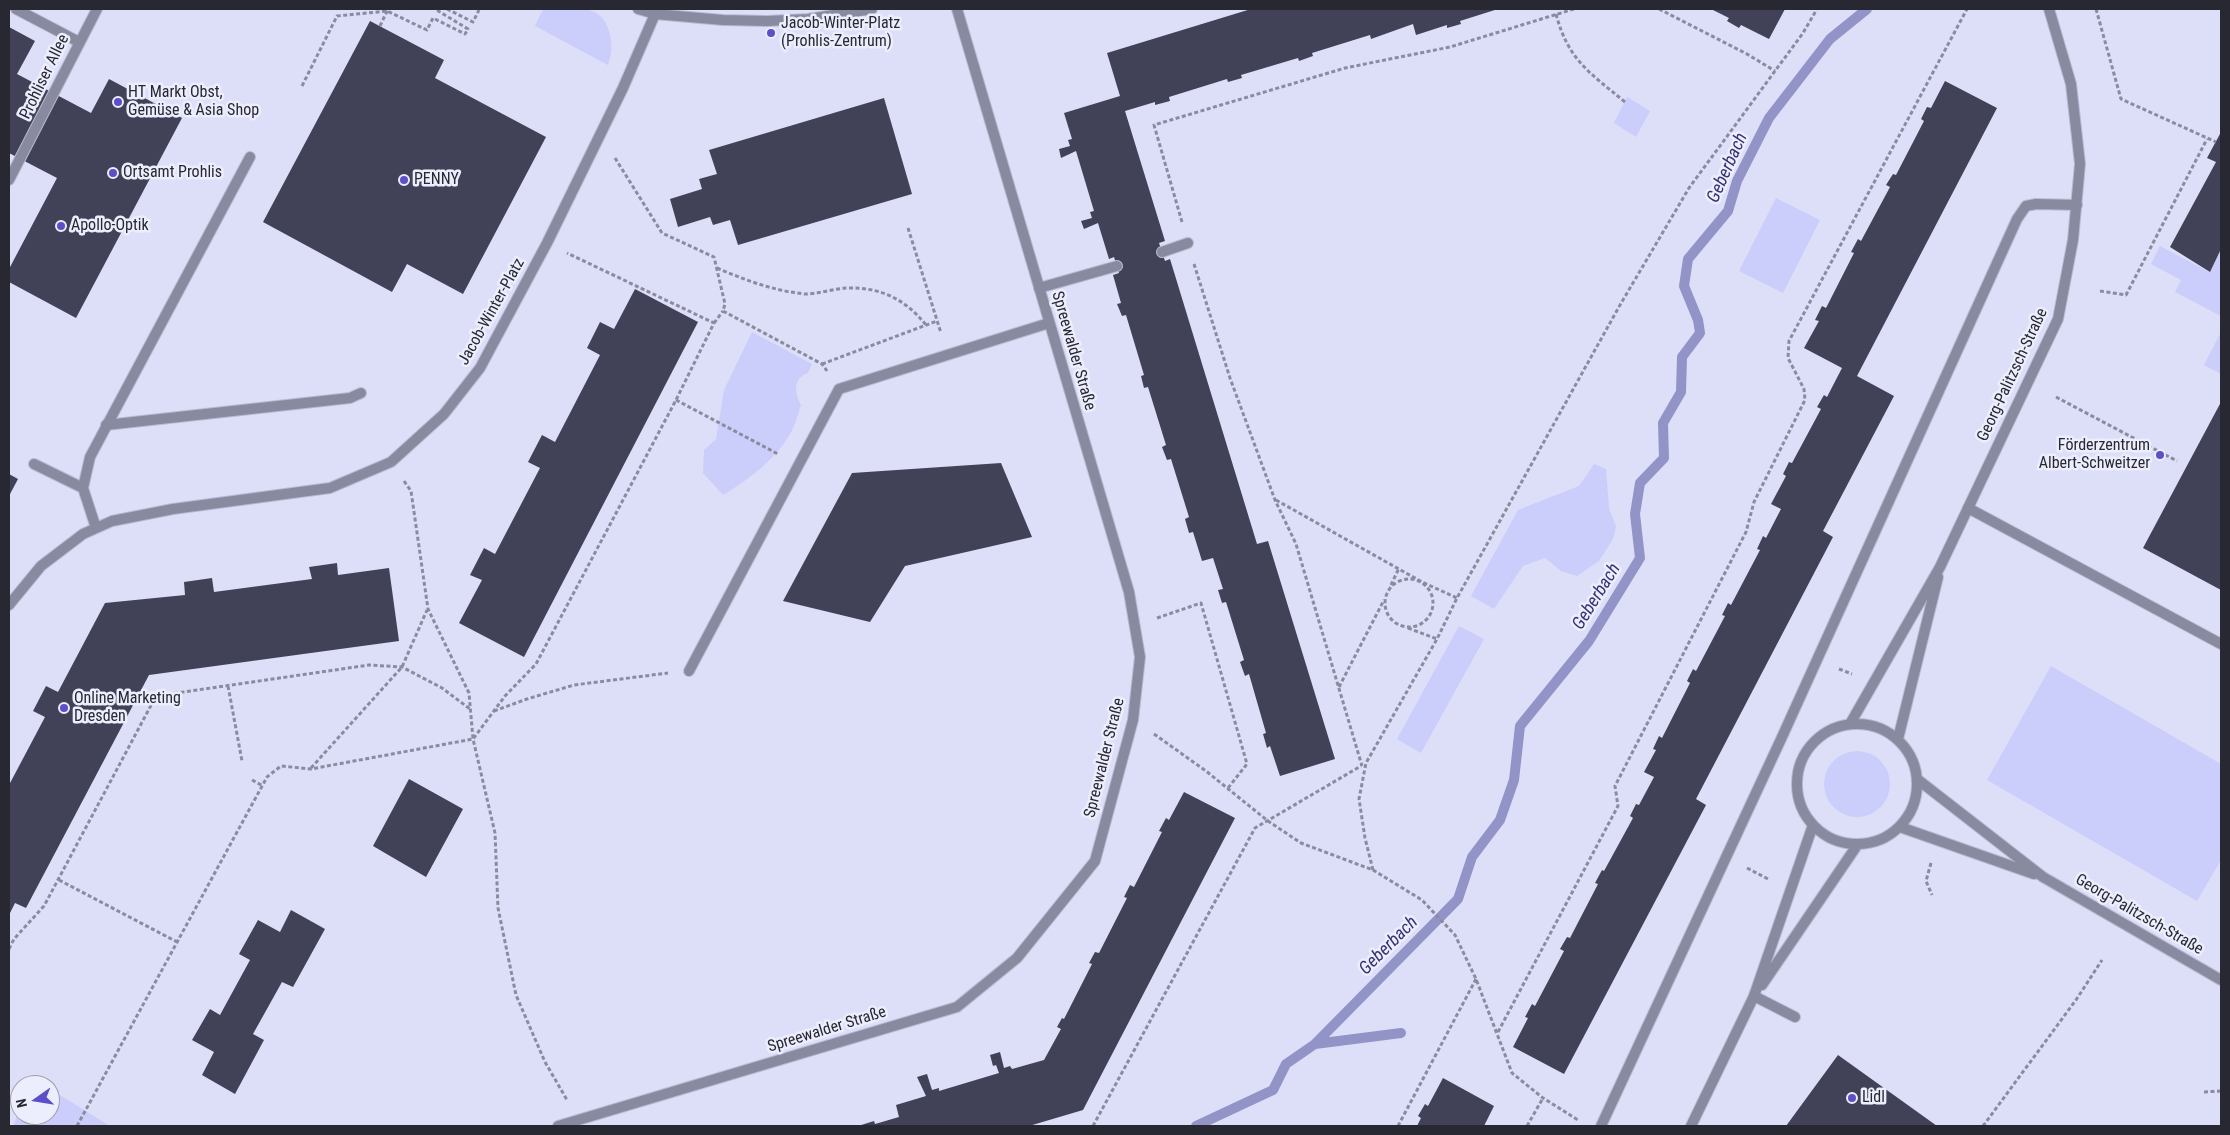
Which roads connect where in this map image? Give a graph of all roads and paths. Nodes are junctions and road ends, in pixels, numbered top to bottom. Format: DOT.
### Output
graph roads {
  1 [pos="16,9"];
  2 [pos="97,9"];
  3 [pos="435,9"];
  4 [pos="447,9"];
  5 [pos="638,9"];
  6 [pos="872,9"];
  7 [pos="957,9"];
  8 [pos="1574,9"];
  9 [pos="1660,9"];
  10 [pos="1817,9"];
  11 [pos="1967,9"];
  12 [pos="2049,9"];
  13 [pos="2096,9"];
  14 [pos="387,10"];
  15 [pos="479,10"];
  16 [pos="655,14"];
  17 [pos="1556,14"];
  18 [pos="380,26"];
  19 [pos="79,42"];
  20 [pos="1775,71"];
  21 [pos="302,86"];
  22 [pos="1625,102"];
  23 [pos="600,135"];
  24 [pos="2207,139"];
  25 [pos="2216,142"];
  26 [pos="250,157"];
  27 [pos="9,180"];
  28 [pos="2077,205"];
  29 [pos="908,228"];
  30 [pos="547,243"];
  31 [pos="1188,243"];
  32 [pos="1162,252"];
  33 [pos="1116,266"];
  34 [pos="716,268"];
  35 [pos="1039,288"];
  36 [pos="2100,291"];
  37 [pos="723,311"];
  38 [pos="938,321"];
  39 [pos="714,323"];
  40 [pos="1050,323"];
  41 [pos="926,325"];
  42 [pos="948,355"];
  43 [pos="822,364"];
  44 [pos="839,389"];
  45 [pos="361,393"];
  46 [pos="2056,397"];
  47 [pos="676,400"];
  48 [pos="106,425"];
  49 [pos="2177,461"];
  50 [pos="391,462"];
  51 [pos="34,464"];
  52 [pos="798,466"];
  53 [pos="83,488"];
  54 [pos="1276,500"];
  55 [pos="1968,508"];
  56 [pos="96,528"];
  57 [pos="1940,566"];
  58 [pos="1399,568"];
  59 [pos="1422,582"];
  60 [pos="1386,596"];
  61 [pos="1457,598"];
  62 [pos="9,605"];
  63 [pos="428,609"];
  64 [pos="1134,625"];
  65 [pos="1405,627"];
  66 [pos="1437,639"];
  67 [pos="2221,644"];
  68 [pos="402,667"];
  69 [pos="688,671"];
  70 [pos="228,686"];
  71 [pos="1338,688"];
  72 [pos="470,709"];
  73 [pos="493,712"];
  74 [pos="1133,720"];
  75 [pos="1850,724"];
  76 [pos="473,739"];
  77 [pos="1898,739"];
  78 [pos="242,761"];
  79 [pos="1366,763"];
  80 [pos="1362,766"];
  81 [pos="311,769"];
  82 [pos="1917,779"];
  83 [pos="252,780"];
  84 [pos="263,786"];
  85 [pos="1228,788"];
  86 [pos="1268,821"];
  87 [pos="1813,825"];
  88 [pos="1900,827"];
  89 [pos="1858,844"];
  90 [pos="1933,856"];
  91 [pos="1726,858"];
  92 [pos="1373,870"];
  93 [pos="2042,877"];
  94 [pos="59,880"];
  95 [pos="1779,884"];
  96 [pos="1932,895"];
  97 [pos="179,943"];
  98 [pos="9,949"];
  99 [pos="2102,960"];
  100 [pos="1476,979"];
  101 [pos="2221,980"];
  102 [pos="1754,996"];
  103 [pos="1795,1016"];
  104 [pos="1498,1032"];
  105 [pos="2221,1091"];
  106 [pos="2204,1092"];
  107 [pos="1543,1098"];
  108 [pos="578,1119"];
  109 [pos="1584,1124"];
  110 [pos="77,1126"];
  111 [pos="558,1126"];
  112 [pos="1093,1126"];
  113 [pos="1398,1126"];
  114 [pos="1527,1126"];
  115 [pos="1602,1126"];
  116 [pos="1691,1126"];
  117 [pos="1984,1126"];
  1 -- 19 [label="street"];
  2 -- 19 [label="street, Prohliser Allee"];
  3 -- 14 [label="path"];
  4 -- 15 [label="path"];
  5 -- 16 [label="street"];
  6 -- 16 [label="street"];
  7 -- 35 [label="street, Spreewalder Straße"];
  8 -- 17 [label="path"];
  9 -- 20 [label="path"];
  10 -- 20 [label="path"];
  11 -- 104 [label="path"];
  12 -- 28 [label="street, Georg-Palitzsch-Straße"];
  13 -- 24 [label="path"];
  14 -- 18 [label="path"];
  14 -- 21 [label="path"];
  16 -- 23 [label="street, Jacob-Winter-Platz"];
  17 -- 22 [label="path"];
  17 -- 31 [label="path"];
  19 -- 27 [label="street, Prohliser Allee"];
  20 -- 61 [label="path"];
  23 -- 30 [label="street, Jacob-Winter-Platz"];
  23 -- 34 [label="path"];
  24 -- 25 [label="path"];
  24 -- 36 [label="path"];
  26 -- 48 [label="street"];
  28 -- 55 [label="street, Georg-Palitzsch-Straße"];
  28 -- 91 [label="street"];
  29 -- 38 [label="path"];
  30 -- 39 [label="path"];
  30 -- 50 [label="street, Jacob-Winter-Platz"];
  31 -- 32 [label="street"];
  31 -- 54 [label="path"];
  33 -- 35 [label="street"];
  34 -- 37 [label="path"];
  34 -- 41 [label="path"];
  35 -- 40 [label="street, Spreewalder Straße"];
  37 -- 39 [label="path"];
  37 -- 43 [label="path"];
  38 -- 41 [label="path"];
  38 -- 42 [label="path"];
  39 -- 47 [label="path"];
  40 -- 42 [label="street"];
  40 -- 64 [label="street, Spreewalder Straße"];
  41 -- 43 [label="path"];
  42 -- 44 [label="street"];
  43 -- 44 [label="path"];
  44 -- 52 [label="street"];
  45 -- 48 [label="street"];
  46 -- 49 [label="path"];
  47 -- 52 [label="path"];
  47 -- 73 [label="path"];
  48 -- 53 [label="street"];
  50 -- 56 [label="street, Jacob-Winter-Platz"];
  50 -- 63 [label="path"];
  51 -- 53 [label="street"];
  52 -- 69 [label="street"];
  53 -- 56 [label="street"];
  54 -- 58 [label="path"];
  54 -- 71 [label="path"];
  55 -- 57 [label="street, Georg-Palitzsch-Straße"];
  55 -- 67 [label="street"];
  56 -- 62 [label="street, Jacob-Winter-Platz"];
  57 -- 75 [label="street, Georg-Palitzsch-Straße"];
  57 -- 77 [label="street, Georg-Palitzsch-Straße"];
  58 -- 59 [label="path"];
  58 -- 60 [label="path"];
  59 -- 60 [label="path"];
  59 -- 61 [label="path"];
  59 -- 65 [label="path"];
  60 -- 65 [label="path"];
  60 -- 71 [label="path"];
  61 -- 66 [label="path"];
  63 -- 68 [label="path"];
  63 -- 72 [label="path"];
  64 -- 74 [label="street, Spreewalder Straße"];
  64 -- 85 [label="path"];
  65 -- 66 [label="path"];
  66 -- 79 [label="path"];
  68 -- 70 [label="path"];
  68 -- 72 [label="path"];
  68 -- 81 [label="path"];
  69 -- 73 [label="path"];
  70 -- 78 [label="path"];
  70 -- 94 [label="path"];
  71 -- 80 [label="path"];
  72 -- 76 [label="path"];
  73 -- 76 [label="path"];
  74 -- 85 [label="path"];
  74 -- 108 [label="street, Spreewalder Straße"];
  75 -- 77 [label="street"];
  75 -- 87 [label="street"];
  76 -- 81 [label="path"];
  76 -- 108 [label="path"];
  77 -- 82 [label="street"];
  79 -- 80 [label="path"];
  79 -- 92 [label="path"];
  80 -- 86 [label="path"];
  81 -- 84 [label="path"];
  82 -- 88 [label="street"];
  82 -- 93 [label="street, Georg-Palitzsch-Straße"];
  83 -- 84 [label="path"];
  84 -- 97 [label="path"];
  85 -- 86 [label="path"];
  86 -- 92 [label="path"];
  86 -- 112 [label="path"];
  87 -- 89 [label="street"];
  87 -- 102 [label="street"];
  88 -- 89 [label="street"];
  88 -- 93 [label="street, Georg-Palitzsch-Straße"];
  89 -- 102 [label="street"];
  90 -- 96 [label="path"];
  91 -- 95 [label="path"];
  91 -- 115 [label="street"];
  92 -- 100 [label="path"];
  93 -- 101 [label="street, Georg-Palitzsch-Straße"];
  94 -- 97 [label="path"];
  94 -- 98 [label="path"];
  97 -- 110 [label="path"];
  99 -- 117 [label="path"];
  100 -- 104 [label="path"];
  100 -- 113 [label="path"];
  102 -- 103 [label="street"];
  102 -- 116 [label="street"];
  104 -- 107 [label="path"];
  105 -- 106 [label="path"];
  107 -- 109 [label="path"];
  107 -- 114 [label="path"];
  108 -- 111 [label="street, Spreewalder Straße"];
}
